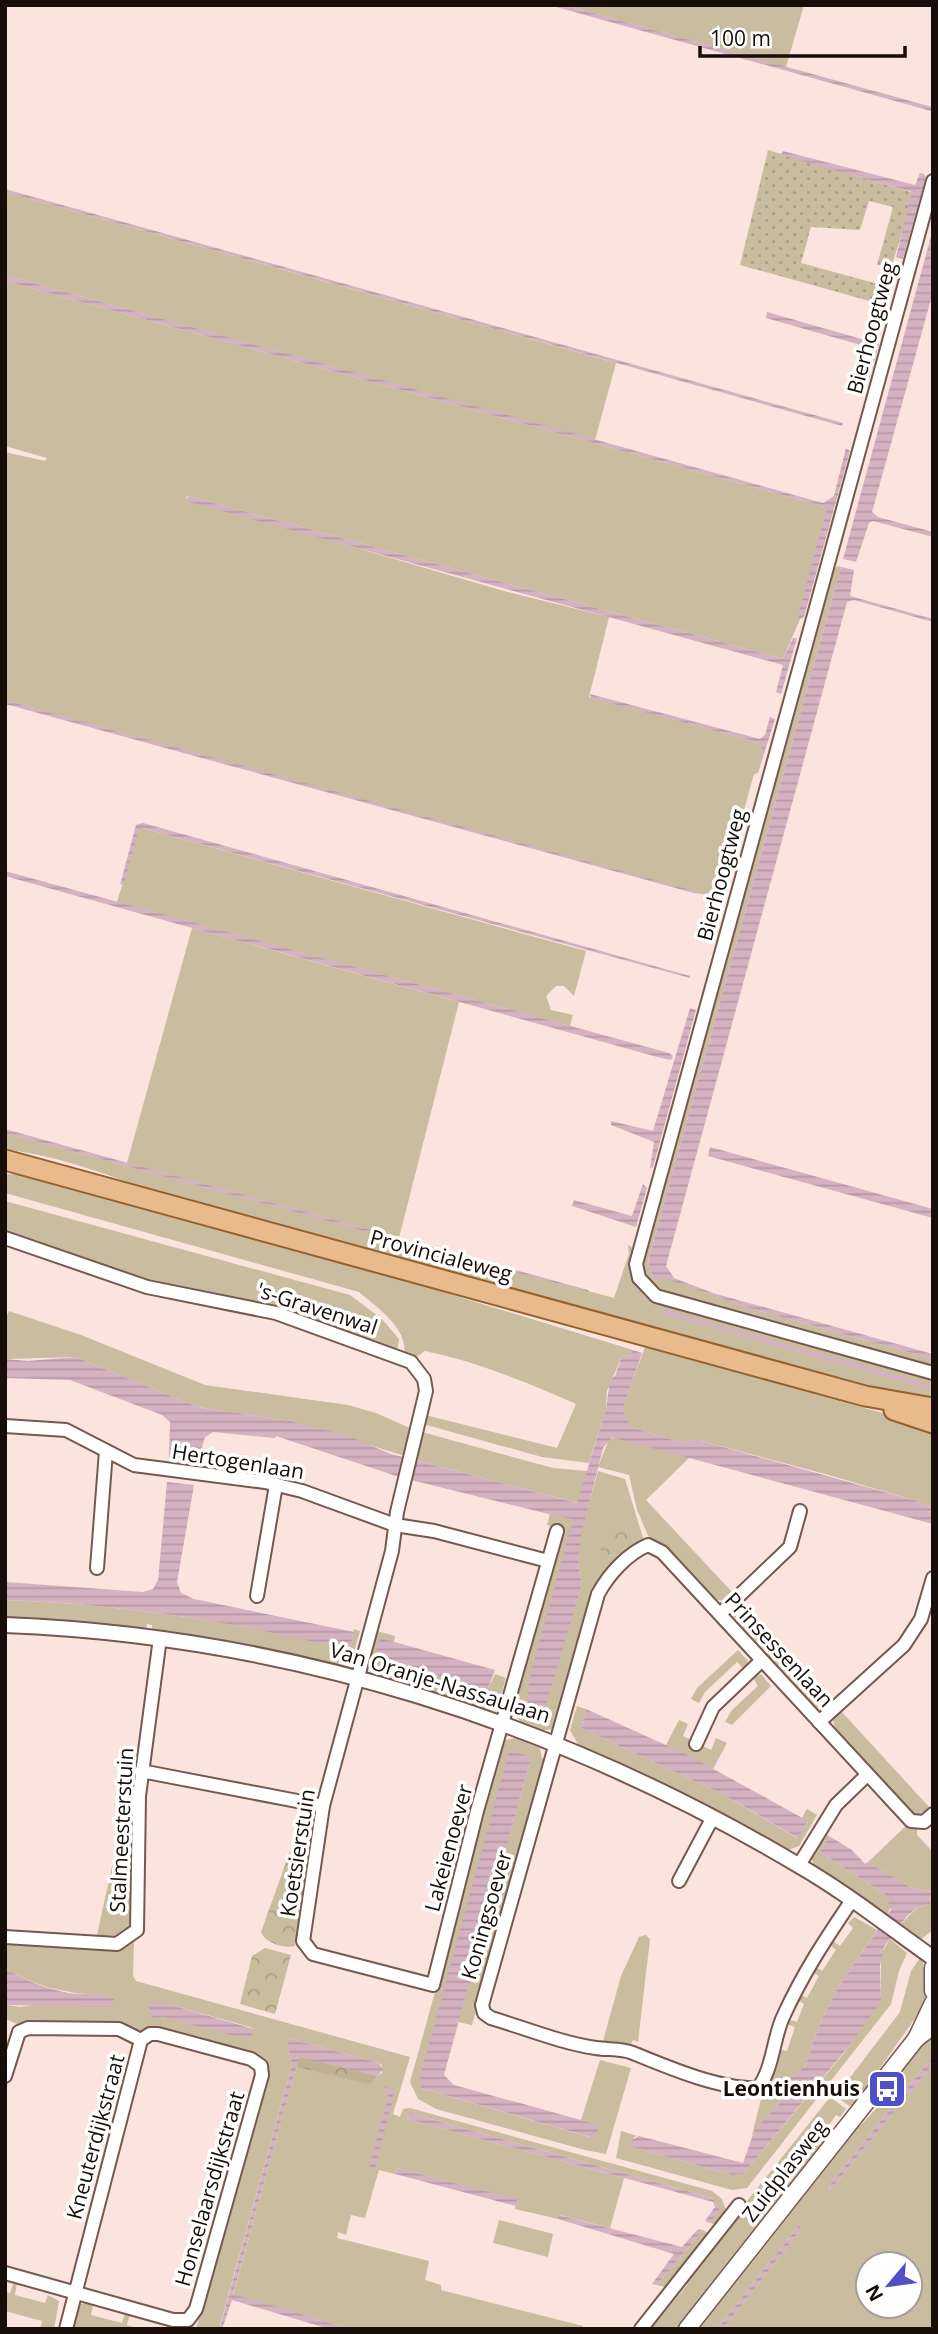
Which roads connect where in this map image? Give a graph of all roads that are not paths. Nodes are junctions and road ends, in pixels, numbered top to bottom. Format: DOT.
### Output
graph roads {
  1 [pos="933,181"];
  2 [pos="5,1160"];
  3 [pos="5,1238"];
  4 [pos="933,1373"];
  5 [pos="865,1396"];
  6 [pos="933,1408"];
  7 [pos="933,1423"];
  8 [pos="5,1426"];
  9 [pos="106,1451"];
  10 [pos="276,1485"];
  11 [pos="800,1511"];
  12 [pos="396,1525"];
  13 [pos="557,1531"];
  14 [pos="662,1552"];
  15 [pos="548,1561"];
  16 [pos="97,1568"];
  17 [pos="933,1578"];
  18 [pos="257,1596"];
  19 [pos="720,1614"];
  20 [pos="5,1625"];
  21 [pos="160,1638"];
  22 [pos="761,1661"];
  23 [pos="358,1676"];
  24 [pos="504,1722"];
  25 [pos="819,1722"];
  26 [pos="556,1742"];
  27 [pos="696,1744"];
  28 [pos="141,1771"];
  29 [pos="867,1775"];
  30 [pos="323,1806"];
  31 [pos="933,1814"];
  32 [pos="713,1817"];
  33 [pos="799,1865"];
  34 [pos="679,1881"];
  35 [pos="852,1900"];
  36 [pos="5,1937"];
  37 [pos="933,1958"];
  38 [pos="933,1968"];
  39 [pos="433,1985"];
  40 [pos="933,1991"];
  41 [pos="933,2003"];
  42 [pos="5,2025"];
  43 [pos="933,2026"];
  44 [pos="19,2032"];
  45 [pos="916,2039"];
  46 [pos="141,2040"];
  47 [pos="5,2076"];
  48 [pos="738,2205"];
  49 [pos="5,2273"];
  50 [pos="75,2295"];
  51 [pos="66,2329"];
  52 [pos="640,2329"];
  53 [pos="687,2329"];
  1 -- 4 [label="street, Bierhoogtweg"];
  2 -- 5 [label="main road, Provincialeweg"];
  3 -- 12 [label="street, 's-Gravenwal"];
  5 -- 6 [label="main road, Provincialeweg"];
  5 -- 7 [label="main road, Provincialeweg"];
  8 -- 9 [label="street, Hertogenlaan"];
  9 -- 10 [label="street, Hertogenlaan"];
  9 -- 16 [label="street"];
  10 -- 12 [label="street, Hertogenlaan"];
  10 -- 18 [label="street"];
  11 -- 19 [label="street"];
  12 -- 15 [label="street, Hertogenlaan"];
  12 -- 23 [label="street, Koetsierstuin"];
  13 -- 15 [label="street, Lakeienoever"];
  14 -- 19 [label="street, Prinsessenlaan"];
  14 -- 26 [label="street, Koningsoever"];
  15 -- 24 [label="street, Lakeienoever"];
  17 -- 25 [label="street"];
  19 -- 22 [label="street, Prinsessenlaan"];
  20 -- 21 [label="street, Van Oranje-Nassaulaan"];
  21 -- 23 [label="street, Van Oranje-Nassaulaan"];
  21 -- 28 [label="street, Stalmeesterstuin"];
  22 -- 25 [label="street, Prinsessenlaan"];
  22 -- 27 [label="street"];
  23 -- 24 [label="street, Van Oranje-Nassaulaan"];
  23 -- 30 [label="street, Koetsierstuin"];
  24 -- 26 [label="street, Van Oranje-Nassaulaan"];
  24 -- 39 [label="street, Lakeienoever"];
  25 -- 29 [label="street, Prinsessenlaan"];
  26 -- 32 [label="street, Van Oranje-Nassaulaan"];
  26 -- 35 [label="street, Koningsoever"];
  28 -- 30 [label="street"];
  28 -- 36 [label="street, Stalmeesterstuin"];
  29 -- 31 [label="street, Prinsessenlaan"];
  29 -- 33 [label="street"];
  30 -- 39 [label="street, Koetsierstuin"];
  32 -- 33 [label="street, Van Oranje-Nassaulaan"];
  32 -- 34 [label="street"];
  33 -- 35 [label="street, Van Oranje-Nassaulaan"];
  35 -- 37 [label="street, Van Oranje-Nassaulaan"];
  38 -- 40 [label="main road"];
  41 -- 45 [label="main road, Zuidplasweg"];
  42 -- 44 [label="street"];
  43 -- 45 [label="main road, Zuidplasweg"];
  44 -- 46 [label="street, Kneuterdijkstraat"];
  44 -- 47 [label="street"];
  45 -- 53 [label="main road, Zuidplasweg"];
  46 -- 50 [label="street, Kneuterdijkstraat"];
  46 -- 50 [label="street, Honselaarsdijkstraat"];
  48 -- 52 [label="street, Zuidplasweg"];
  49 -- 50 [label="street"];
  50 -- 51 [label="street, Kneuterdijkstraat"];
}
